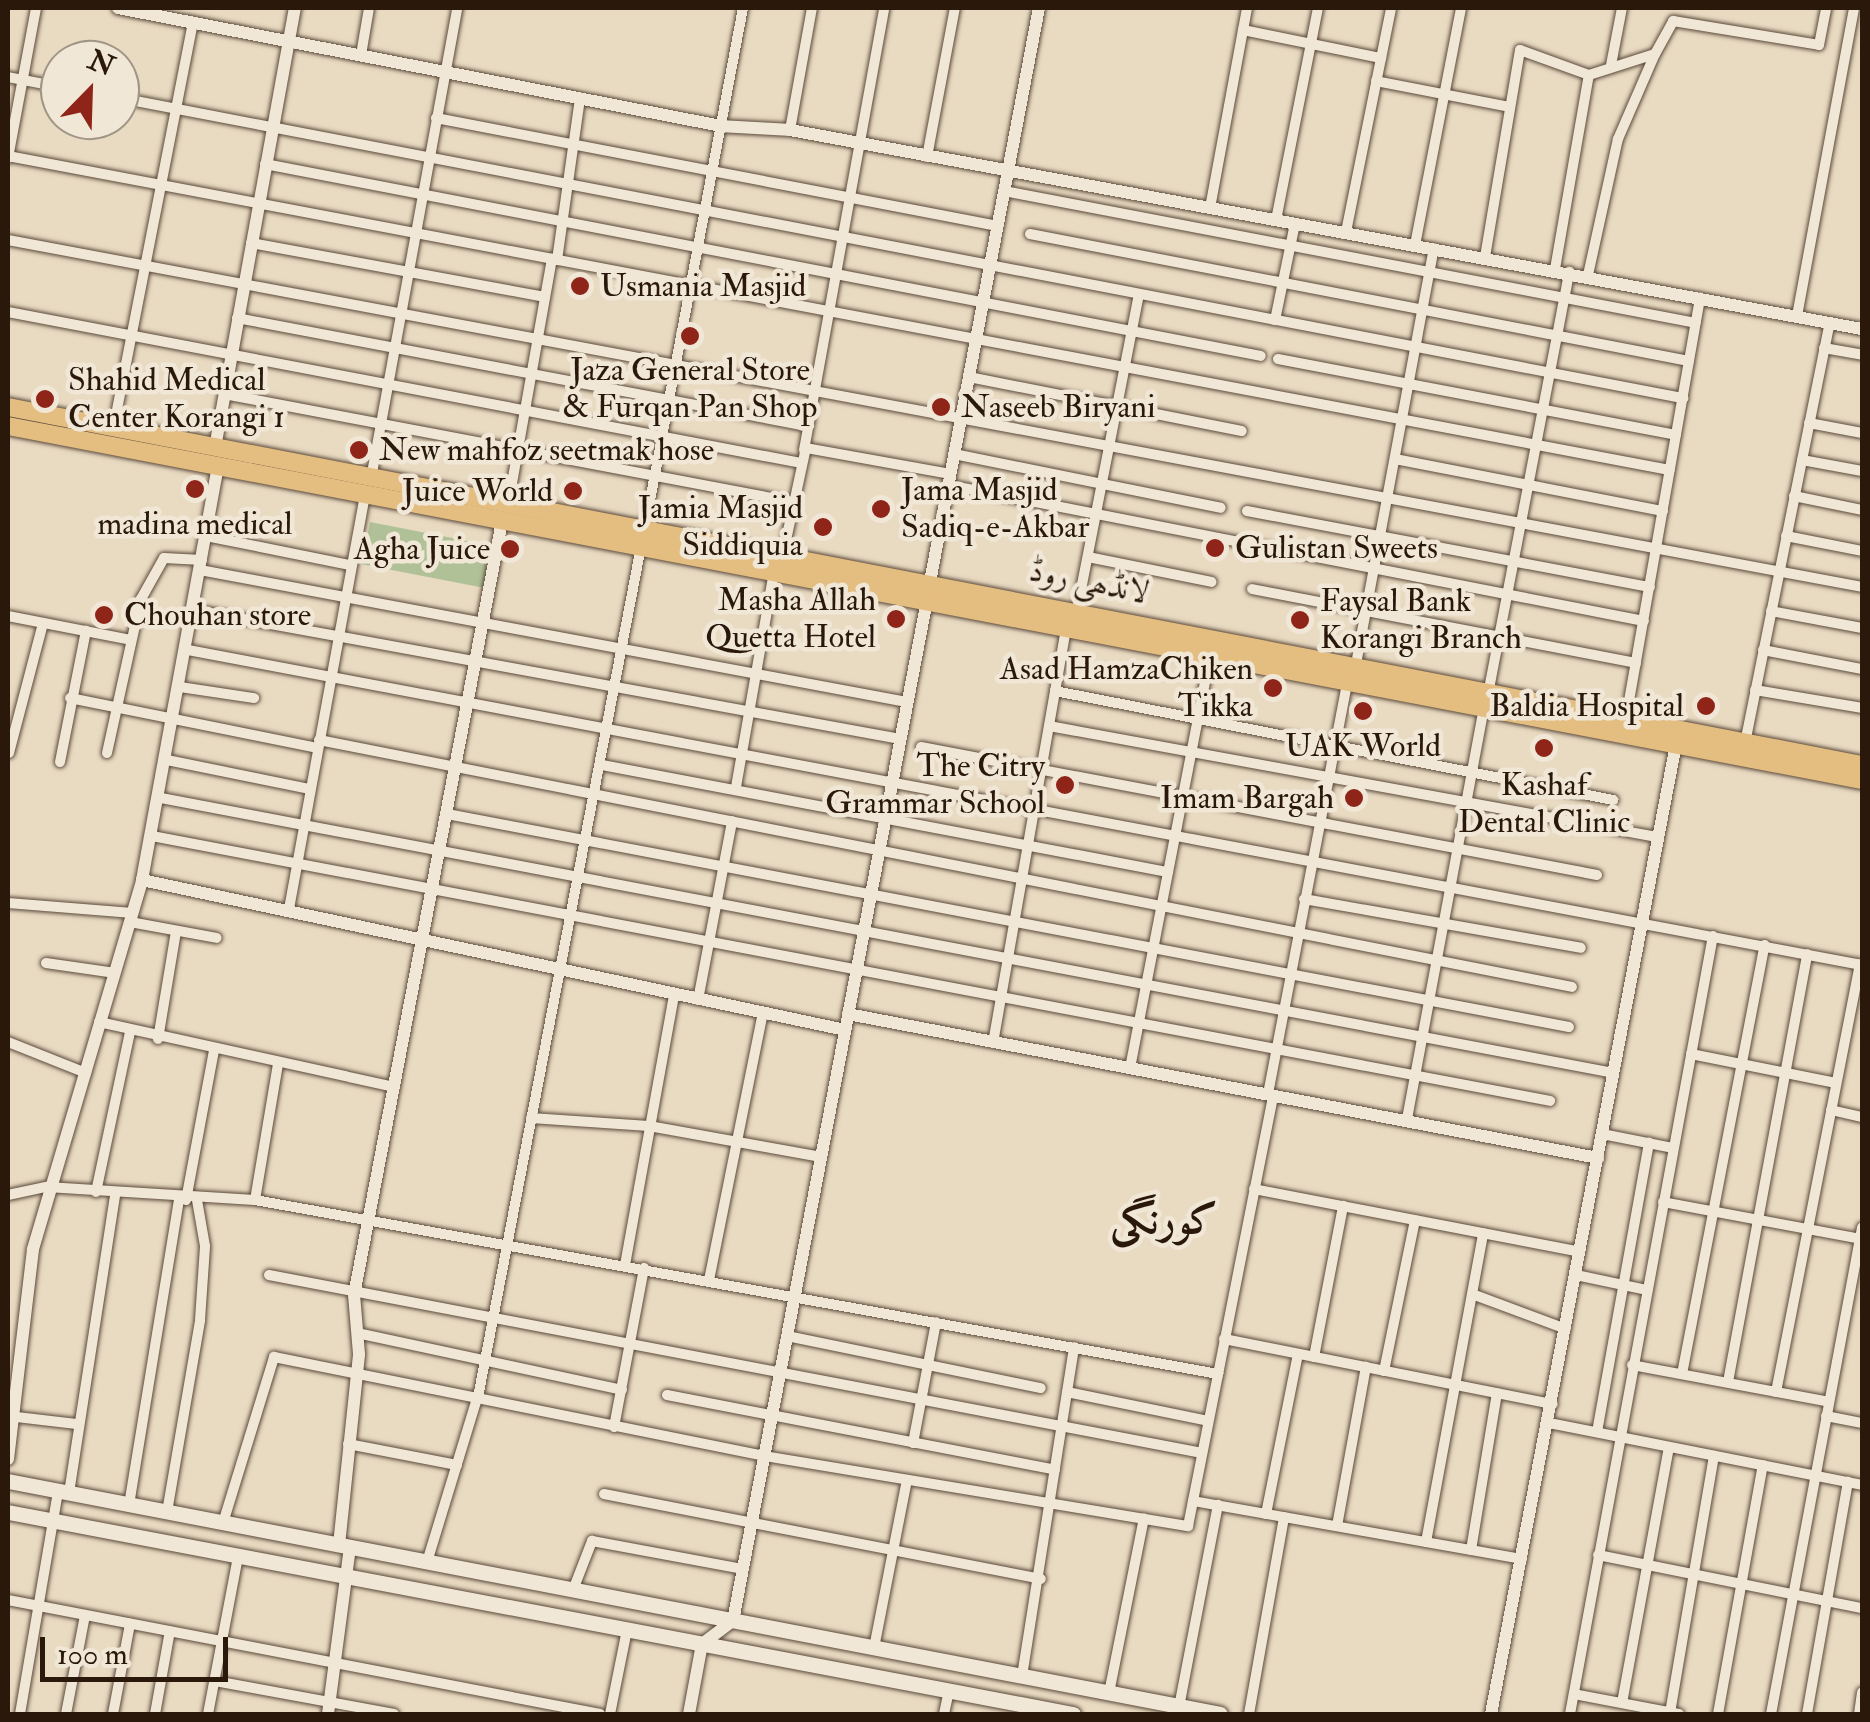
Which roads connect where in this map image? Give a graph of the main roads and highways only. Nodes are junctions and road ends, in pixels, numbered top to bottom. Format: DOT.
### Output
graph roads {
  1 [pos="8,407"];
  2 [pos="8,426"];
  3 [pos="928,591"];
  4 [pos="1072,618"];
  5 [pos="1352,671"];
  6 [pos="1487,698"];
  7 [pos="1862,765"];
  8 [pos="1862,780"];
  9 [pos="8,1481"];
  10 [pos="8,1512"];
  11 [pos="1073,1714"];
  12 [pos="1220,1714"];
  1 -- 3 [label="main road, لانڈھی روڈ"];
  2 -- 3 [label="main road, لانڈھی روڈ"];
  3 -- 4 [label="main road, لانڈھی روڈ"];
  4 -- 5 [label="main road, لانڈھی روڈ"];
  4 -- 5 [label="main road, لانڈھی روڈ"];
  5 -- 6 [label="main road, لانڈھی روڈ"];
  6 -- 7 [label="main road, لانڈھی روڈ"];
  6 -- 8 [label="main road, لانڈھی روڈ"];
  9 -- 12 [label="main road"];
  10 -- 11 [label="main road"];
}
